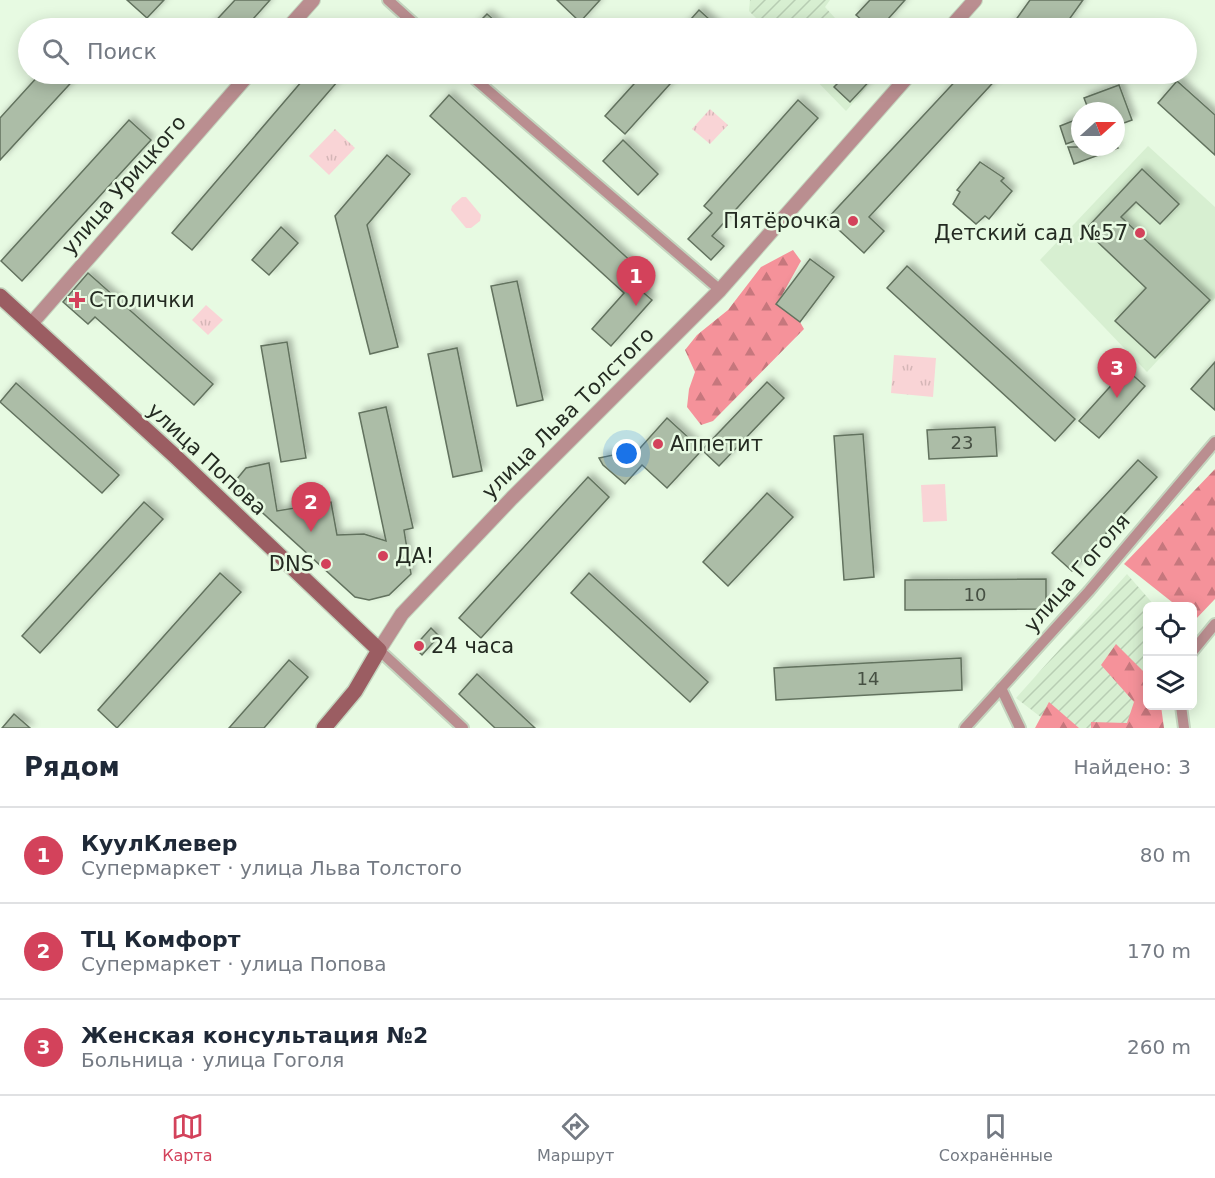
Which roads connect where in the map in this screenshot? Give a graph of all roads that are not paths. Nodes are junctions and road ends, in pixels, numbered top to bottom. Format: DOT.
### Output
graph roads {
  1 [pos="313,0"];
  2 [pos="388,0"];
  3 [pos="975,0"];
  4 [pos="297,18"];
  5 [pos="408,18"];
  6 [pos="959,18"];
  7 [pos="240,84"];
  8 [pos="481,84"];
  9 [pos="901,84"];
  10 [pos="720,290"];
  11 [pos="0,296"];
  12 [pos="31,324"];
  13 [pos="1215,442"];
  14 [pos="1215,624"];
  15 [pos="1197,646"];
  16 [pos="379,650"];
  17 [pos="1001,688"];
  18 [pos="1182,710"];
  19 [pos="324,728"];
  20 [pos="463,728"];
  21 [pos="965,728"];
  22 [pos="1020,728"];
  23 [pos="1184,728"];
  1 -- 4 [label="street"];
  2 -- 5 [label="street"];
  3 -- 6 [label="street"];
  7 -- 12 [label="street, улица Урицкого"];
  8 -- 10 [label="street"];
  9 -- 10 [label="street, улица Льва Толстого"];
  10 -- 16 [label="street, улица Льва Толстого"];
  11 -- 12 [label="main road, улица Попова"];
  12 -- 16 [label="main road, улица Попова"];
  13 -- 17 [label="street, улица Гоголя"];
  14 -- 15 [label="street"];
  16 -- 19 [label="main road"];
  16 -- 20 [label="street, улица Попова"];
  17 -- 21 [label="street, улица Гоголя"];
  17 -- 22 [label="street"];
  18 -- 23 [label="street"];
}
